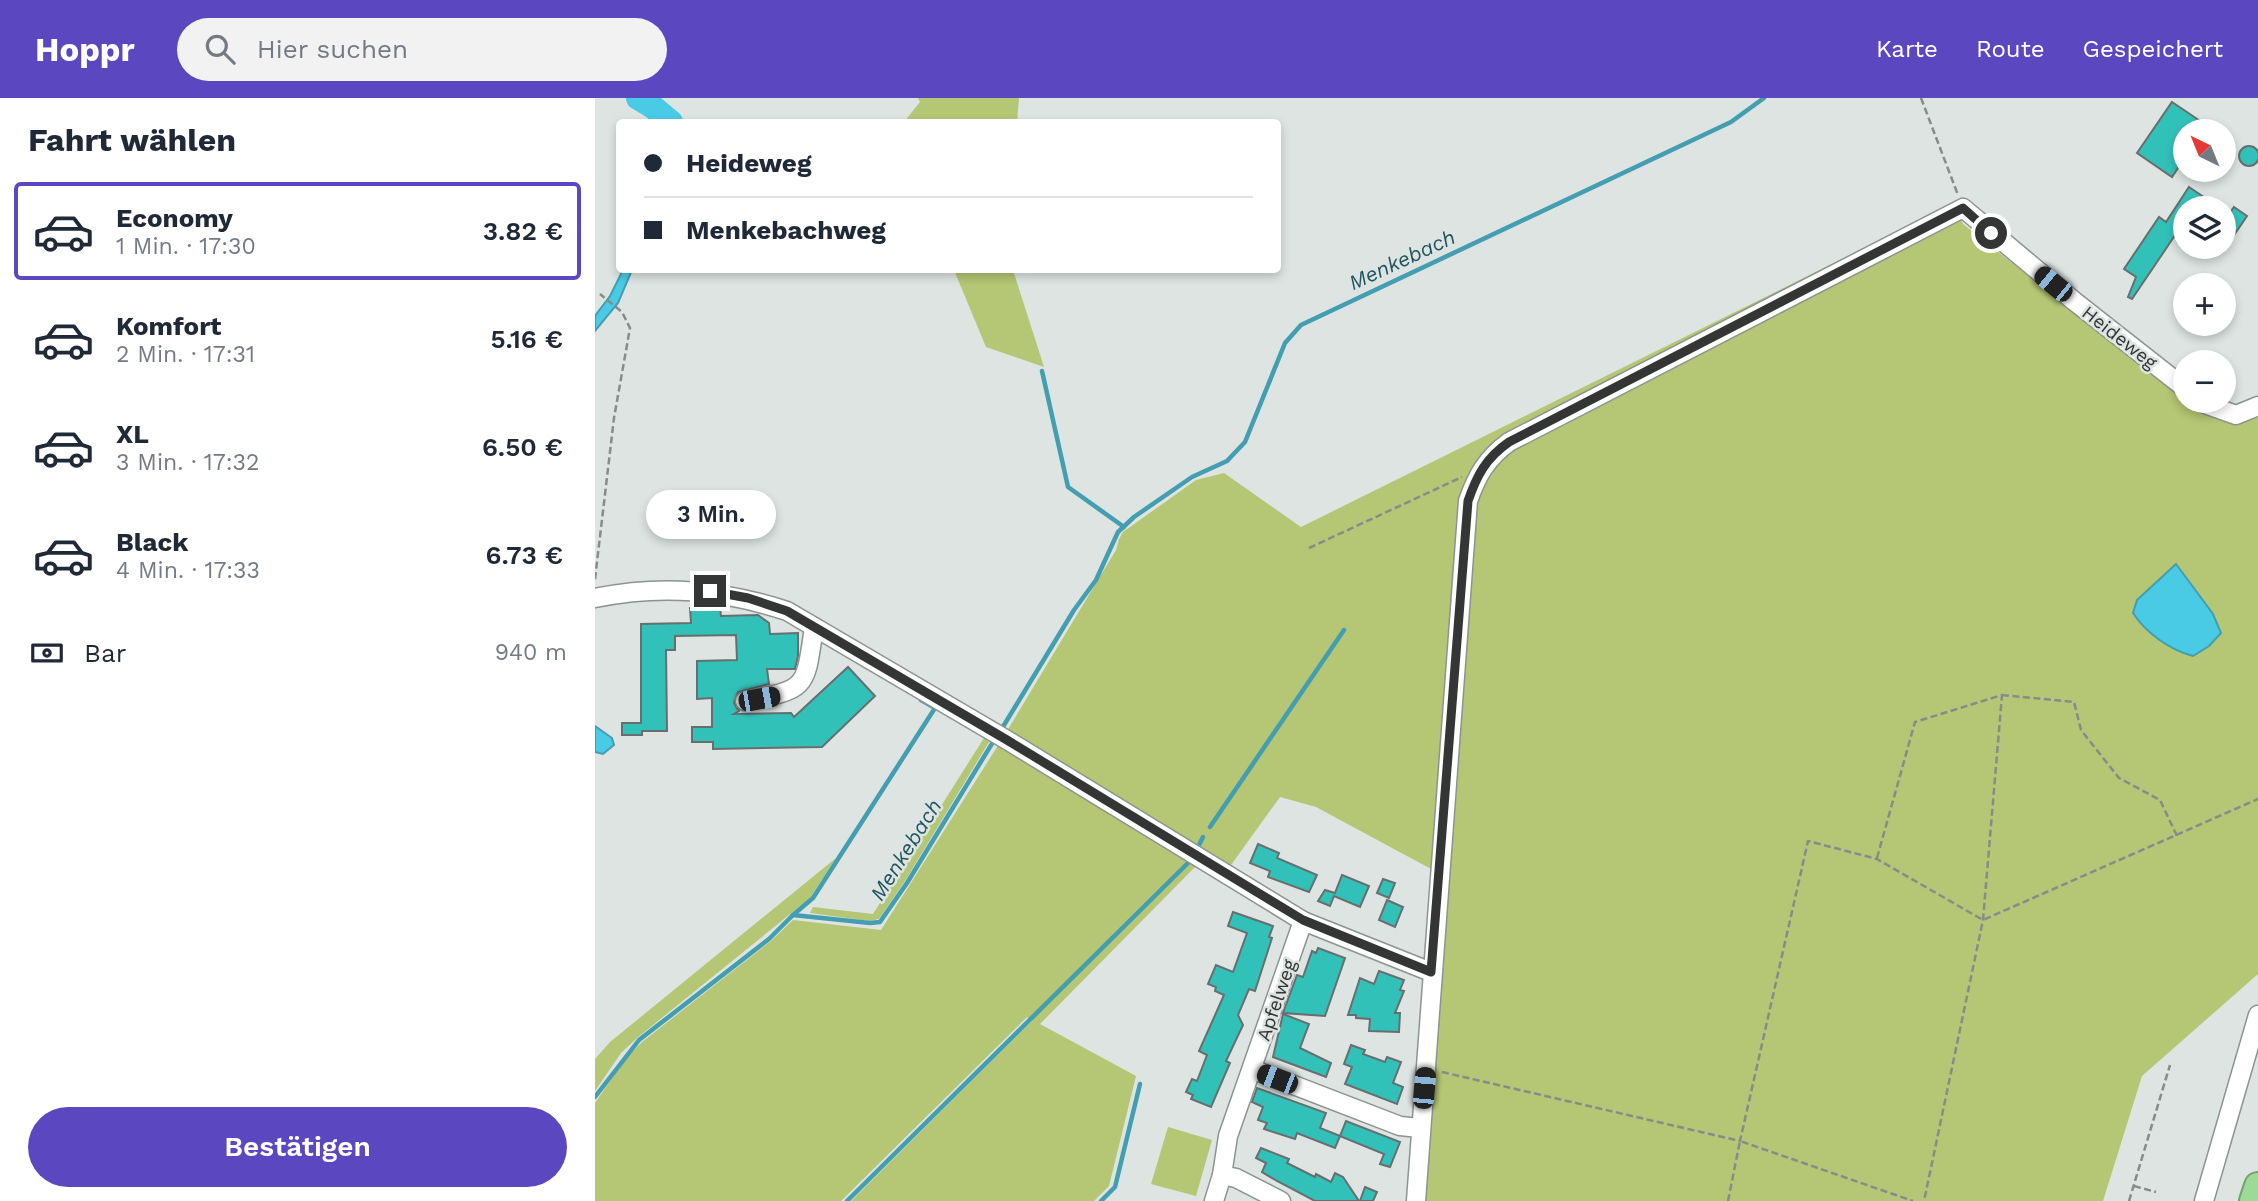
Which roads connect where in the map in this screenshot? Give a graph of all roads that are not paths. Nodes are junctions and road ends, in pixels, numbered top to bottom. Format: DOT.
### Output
graph roads {
  1 [pos="2173,379"];
  2 [pos="2258,406"];
  3 [pos="2231,413"];
  4 [pos="595,598"];
  5 [pos="814,626"];
  6 [pos="745,701"];
  7 [pos="1303,920"];
  8 [pos="1431,972"];
  9 [pos="2258,1015"];
  10 [pos="1252,1069"];
  11 [pos="1420,1128"];
  12 [pos="1222,1175"];
  13 [pos="2258,1186"];
  14 [pos="1214,1201"];
  15 [pos="1281,1201"];
  16 [pos="1416,1201"];
  17 [pos="2204,1201"];
  18 [pos="2253,1201"];
  1 -- 8 [label="street, Heideweg"];
  2 -- 3 [label="street"];
  4 -- 5 [label="street"];
  5 -- 6 [label="street"];
  5 -- 7 [label="street"];
  7 -- 8 [label="street"];
  7 -- 10 [label="street, Apfelweg"];
  8 -- 11 [label="street"];
  9 -- 17 [label="street"];
  10 -- 11 [label="street"];
  10 -- 12 [label="street, Apfelweg"];
  11 -- 16 [label="street"];
  12 -- 14 [label="street, Apfelweg"];
  12 -- 15 [label="street"];
  13 -- 18 [label="highway"];
}
